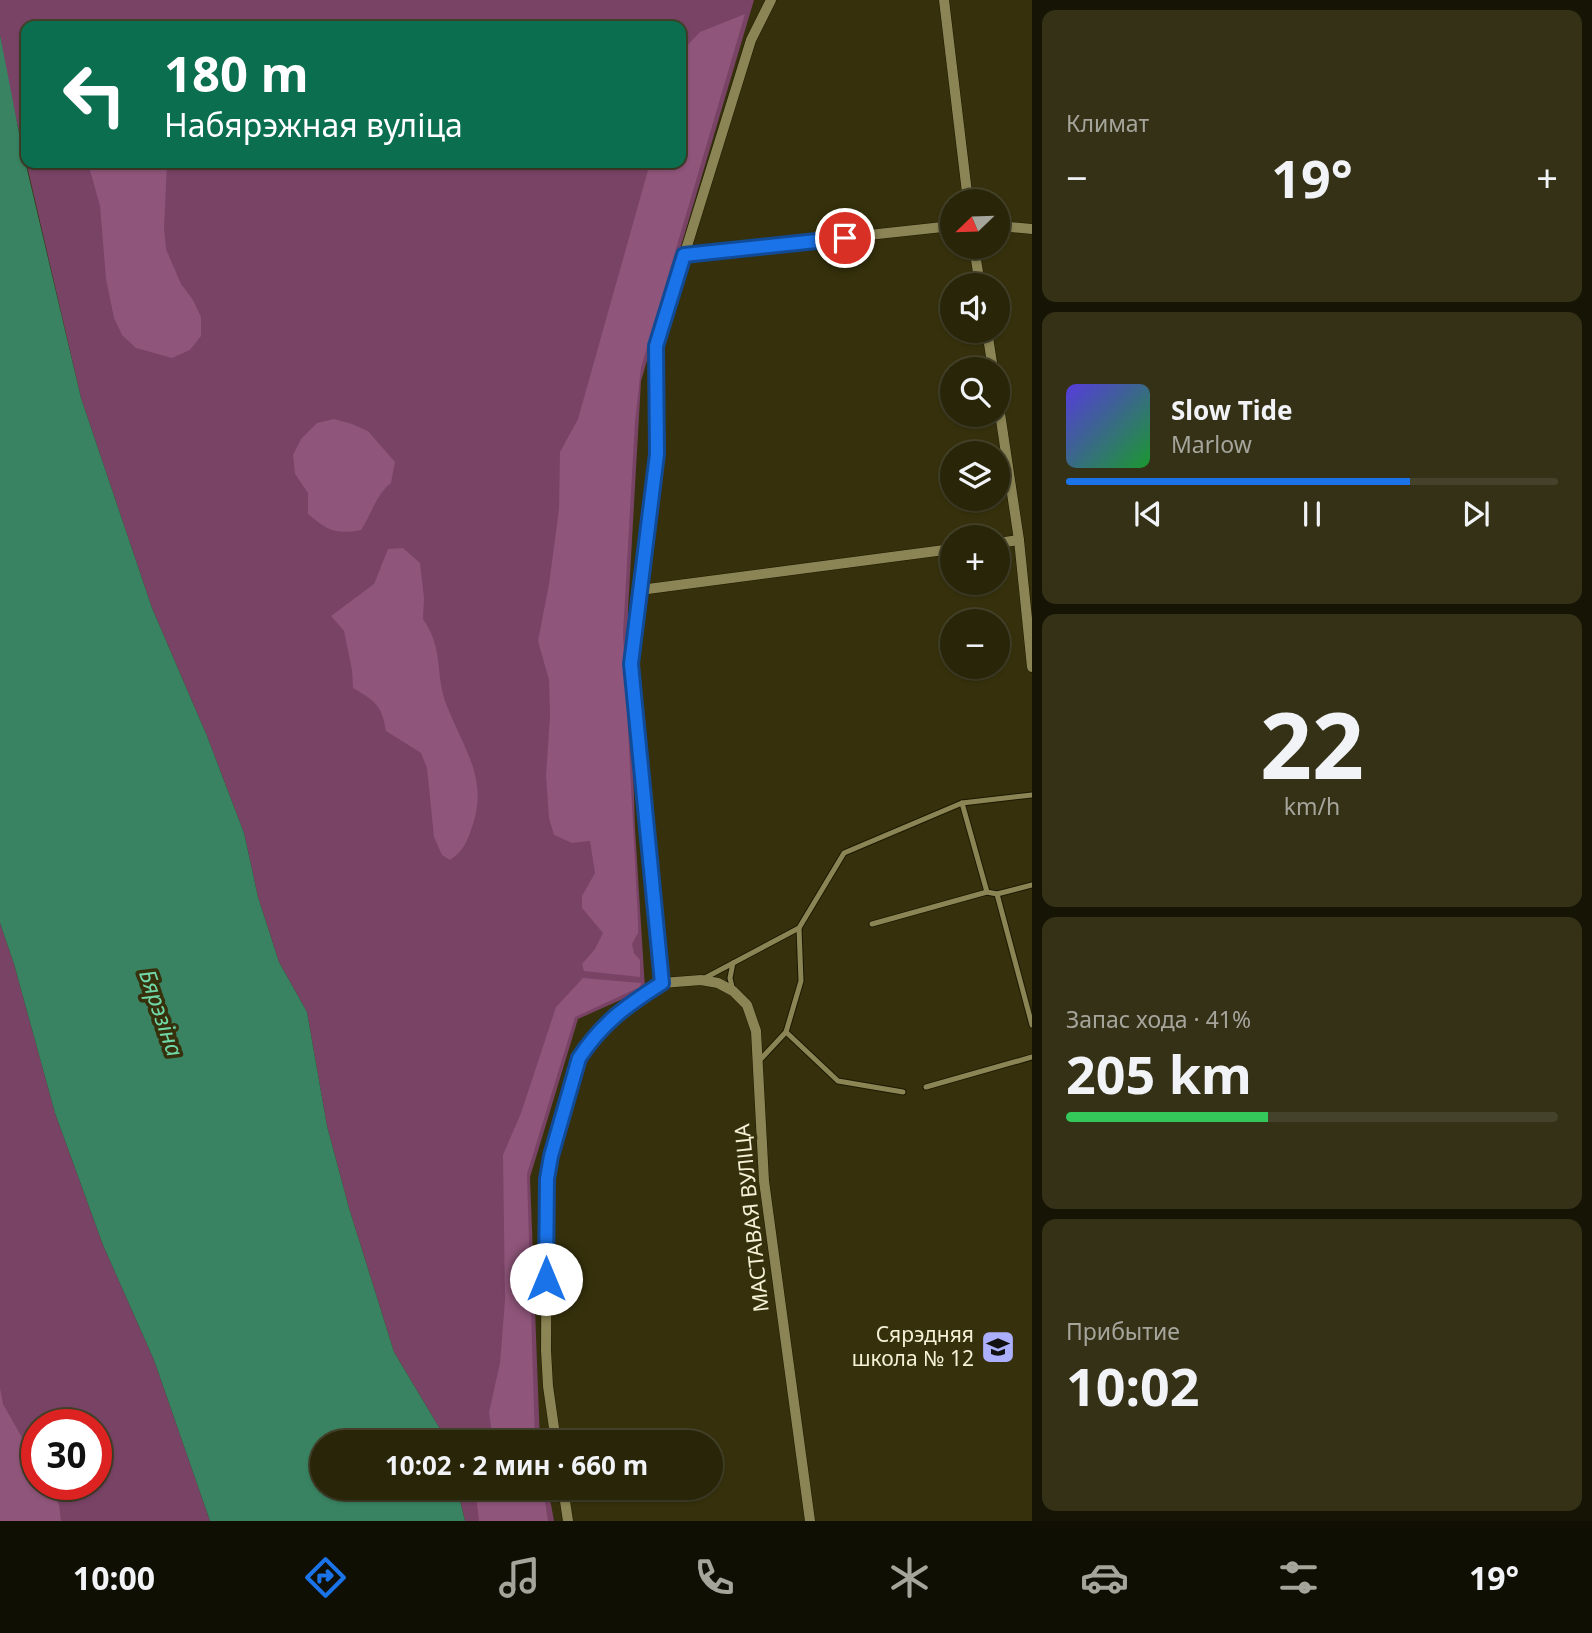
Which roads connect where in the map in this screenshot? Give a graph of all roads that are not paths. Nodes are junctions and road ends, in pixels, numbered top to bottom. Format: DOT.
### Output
graph roads {
  1 [pos="771,0"];
  2 [pos="944,0"];
  3 [pos="967,189"];
  4 [pos="940,227"];
  5 [pos="1010,227"];
  6 [pos="1032,229"];
  7 [pos="684,255"];
  8 [pos="1002,427"];
  9 [pos="1019,540"];
  10 [pos="1010,541"];
  11 [pos="940,551"];
  12 [pos="640,590"];
  13 [pos="1032,667"];
  14 [pos="1032,795"];
  15 [pos="962,803"];
  16 [pos="1032,885"];
  17 [pos="987,892"];
  18 [pos="997,894"];
  19 [pos="872,923"];
  20 [pos="799,929"];
  21 [pos="733,963"];
  22 [pos="701,980"];
  23 [pos="662,983"];
  24 [pos="733,991"];
  25 [pos="1032,1026"];
  26 [pos="786,1032"];
  27 [pos="1032,1057"];
  28 [pos="759,1061"];
  29 [pos="926,1087"];
  30 [pos="903,1092"];
  31 [pos="554,1430"];
  32 [pos="565,1500"];
  33 [pos="568,1521"];
  34 [pos="810,1521"];
  1 -- 7 [label="street"];
  2 -- 3 [label="street"];
  4 -- 7 [label="street"];
  5 -- 6 [label="street"];
  7 -- 12 [label="street"];
  8 -- 9 [label="street"];
  9 -- 10 [label="street"];
  9 -- 13 [label="street"];
  11 -- 12 [label="street"];
  12 -- 23 [label="street"];
  14 -- 15 [label="lane"];
  15 -- 17 [label="lane"];
  15 -- 20 [label="lane"];
  16 -- 18 [label="lane"];
  17 -- 18 [label="lane"];
  17 -- 19 [label="lane"];
  18 -- 25 [label="lane"];
  20 -- 21 [label="lane"];
  20 -- 26 [label="lane"];
  21 -- 22 [label="lane"];
  21 -- 24 [label="lane"];
  22 -- 23 [label="street"];
  22 -- 24 [label="street"];
  23 -- 31 [label="street"];
  24 -- 28 [label="street, МАСТАВАЯ ВУЛІЦА"];
  26 -- 28 [label="lane"];
  26 -- 30 [label="lane"];
  27 -- 29 [label="lane"];
  28 -- 34 [label="street, МАСТАВАЯ ВУЛІЦА"];
  32 -- 33 [label="street"];
}
